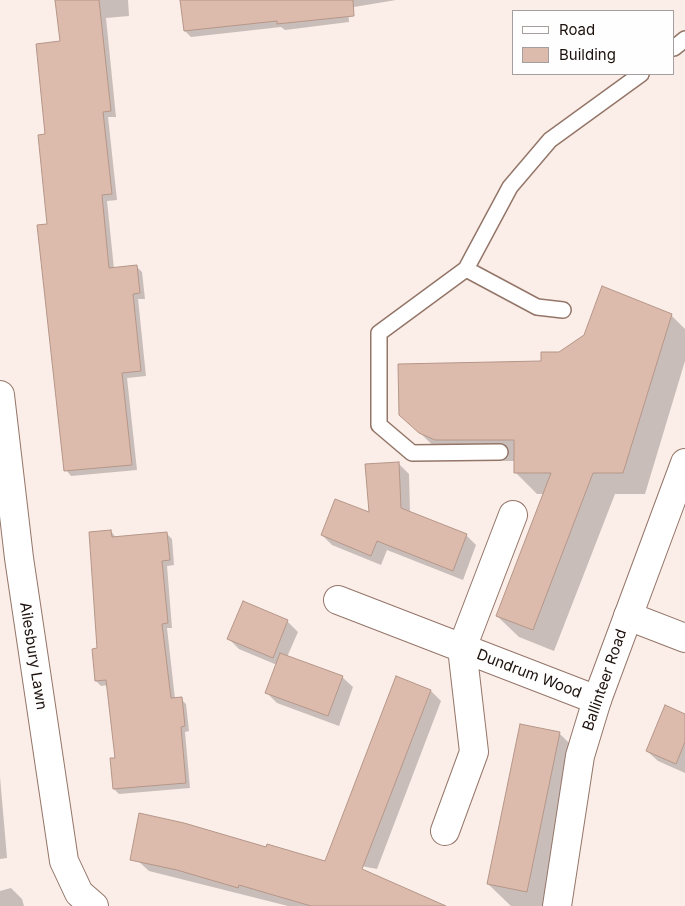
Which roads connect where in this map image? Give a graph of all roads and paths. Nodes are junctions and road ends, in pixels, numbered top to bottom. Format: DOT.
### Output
graph roads {
  1 [pos="685,39"];
  2 [pos="675,47"];
  3 [pos="640,75"];
  4 [pos="466,269"];
  5 [pos="563,310"];
  6 [pos="0,395"];
  7 [pos="500,452"];
  8 [pos="685,463"];
  9 [pos="513,515"];
  10 [pos="9,559"];
  11 [pos="338,600"];
  12 [pos="628,616"];
  13 [pos="685,638"];
  14 [pos="462,648"];
  15 [pos="597,700"];
  16 [pos="445,831"];
  17 [pos="94,906"];
  18 [pos="557,906"];
  1 -- 2 [label="lane"];
  3 -- 4 [label="lane"];
  4 -- 5 [label="lane"];
  4 -- 7 [label="lane"];
  6 -- 10 [label="street, Ailesbury Lawn"];
  8 -- 12 [label="street, Ballinteer Road"];
  9 -- 14 [label="street, Dundrum Wood"];
  10 -- 17 [label="street, Ailesbury Lawn"];
  11 -- 14 [label="street, Dundrum Wood"];
  12 -- 13 [label="street"];
  12 -- 15 [label="street, Ballinteer Road"];
  14 -- 15 [label="street, Dundrum Wood"];
  14 -- 16 [label="street, Dundrum Wood"];
  15 -- 18 [label="street, Ballinteer Road"];
}
